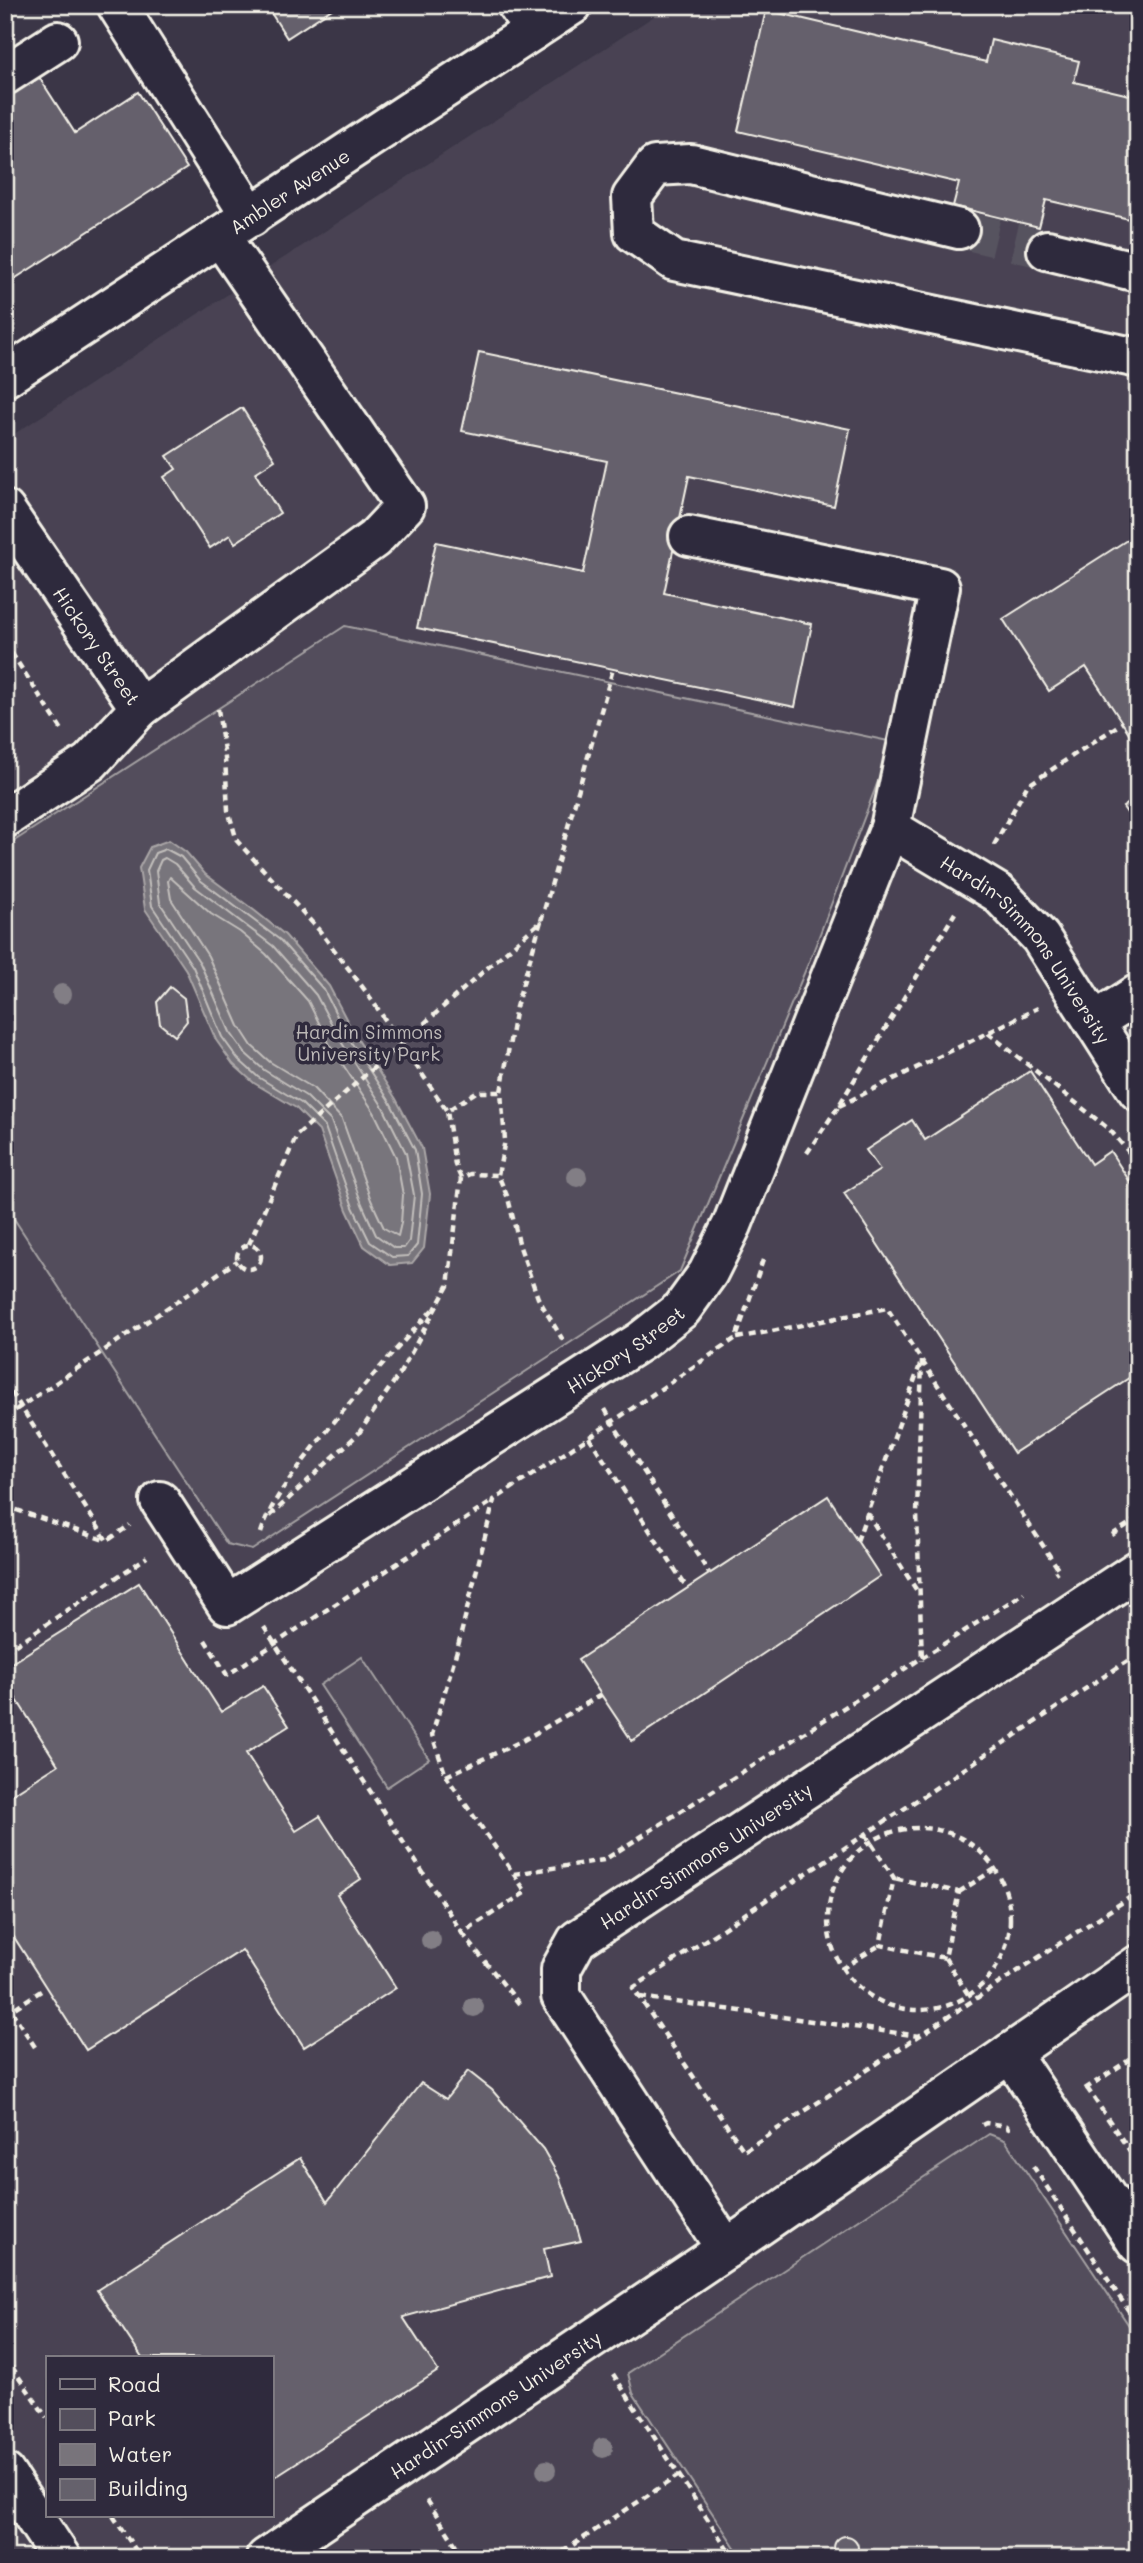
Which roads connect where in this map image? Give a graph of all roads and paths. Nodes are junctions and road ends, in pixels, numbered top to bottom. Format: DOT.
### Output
graph roads {
  1 [pos="117,5"];
  2 [pos="572,5"];
  3 [pos="525,18"];
  4 [pos="58,41"];
  5 [pos="5,75"];
  6 [pos="236,226"];
  7 [pos="959,229"];
  8 [pos="1047,250"];
  9 [pos="1138,272"];
  10 [pos="1138,358"];
  11 [pos="5,377"];
  12 [pos="5,510"];
  13 [pos="690,536"];
  14 [pos="5,643"];
  15 [pos="613,669"];
  16 [pos="140,708"];
  17 [pos="218,709"];
  18 [pos="1122,723"];
  19 [pos="69,740"];
  20 [pos="5,818"];
  21 [pos="890,828"];
  22 [pos="976,879"];
  23 [pos="541,921"];
  24 [pos="1074,990"];
  25 [pos="1138,994"];
  26 [pos="1094,1022"];
  27 [pos="988,1032"];
  28 [pos="400,1043"];
  29 [pos="1138,1091"];
  30 [pos="501,1092"];
  31 [pos="838,1107"];
  32 [pos="447,1111"];
  33 [pos="804,1158"];
  34 [pos="1138,1163"];
  35 [pos="498,1175"];
  36 [pos="461,1178"];
  37 [pos="250,1244"];
  38 [pos="765,1252"];
  39 [pos="237,1261"];
  40 [pos="435,1307"];
  41 [pos="736,1338"];
  42 [pos="922,1361"];
  43 [pos="585,1377"];
  44 [pos="5,1417"];
  45 [pos="612,1422"];
  46 [pos="589,1437"];
  47 [pos="160,1501"];
  48 [pos="5,1506"];
  49 [pos="867,1512"];
  50 [pos="265,1520"];
  51 [pos="107,1541"];
  52 [pos="857,1541"];
  53 [pos="149,1555"];
  54 [pos="1138,1570"];
  55 [pos="709,1573"];
  56 [pos="1047,1577"];
  57 [pos="687,1588"];
  58 [pos="1025,1592"];
  59 [pos="242,1594"];
  60 [pos="920,1595"];
  61 [pos="5,1652"];
  62 [pos="1138,1654"];
  63 [pos="922,1659"];
  64 [pos="601,1695"];
  65 [pos="924,1711"];
  66 [pos="446,1776"];
  67 [pos="865,1834"];
  68 [pos="871,1842"];
  69 [pos="995,1869"];
  70 [pos="514,1874"];
  71 [pos="894,1878"];
  72 [pos="959,1892"];
  73 [pos="1138,1892"];
  74 [pos="462,1933"];
  75 [pos="880,1945"];
  76 [pos="945,1958"];
  77 [pos="1138,1965"];
  78 [pos="841,1969"];
  79 [pos="41,1991"];
  80 [pos="639,1997"];
  81 [pos="971,1998"];
  82 [pos="5,2001"];
  83 [pos="12,2010"];
  84 [pos="5,2014"];
  85 [pos="527,2015"];
  86 [pos="919,2036"];
  87 [pos="35,2047"];
  88 [pos="1010,2053"];
  89 [pos="1138,2054"];
  90 [pos="977,2128"];
  91 [pos="1013,2136"];
  92 [pos="1028,2158"];
  93 [pos="1138,2163"];
  94 [pos="1138,2244"];
  95 [pos="726,2249"];
  96 [pos="1138,2325"];
  97 [pos="5,2357"];
  98 [pos="610,2370"];
  99 [pos="46,2417"];
  100 [pos="5,2473"];
  101 [pos="679,2475"];
  102 [pos="423,2494"];
  103 [pos="114,2518"];
  104 [pos="61,2558"];
  105 [pos="141,2558"];
  106 [pos="266,2558"];
  107 [pos="464,2558"];
  108 [pos="553,2558"];
  109 [pos="733,2558"];
  1 -- 6 [label="main road"];
  2 -- 3 [label="main road, Ambler Avenue"];
  3 -- 6 [label="main road, Ambler Avenue"];
  4 -- 5 [label="main road"];
  6 -- 11 [label="main road, Ambler Avenue"];
  6 -- 16 [label="main road"];
  7 -- 10 [label="main road"];
  8 -- 9 [label="main road"];
  12 -- 16 [label="main road, Hickory Street"];
  13 -- 21 [label="main road, Hickory Street"];
  14 -- 19 [label="path"];
  15 -- 23 [label="path"];
  16 -- 20 [label="main road, Hickory Street"];
  17 -- 28 [label="path"];
  18 -- 22 [label="path"];
  21 -- 22 [label="main road, Hardin-Simmons University"];
  21 -- 43 [label="main road, Hickory Street"];
  22 -- 24 [label="main road, Hardin-Simmons University"];
  22 -- 31 [label="path"];
  23 -- 28 [label="path"];
  23 -- 30 [label="path"];
  24 -- 26 [label="main road, Hardin-Simmons University"];
  24 -- 27 [label="path"];
  25 -- 26 [label="main road"];
  26 -- 29 [label="main road, Hardin-Simmons University"];
  27 -- 31 [label="path"];
  27 -- 34 [label="path"];
  28 -- 32 [label="path"];
  28 -- 37 [label="path"];
  30 -- 32 [label="path"];
  30 -- 35 [label="path"];
  31 -- 33 [label="path"];
  32 -- 36 [label="path"];
  35 -- 36 [label="path"];
  35 -- 43 [label="path"];
  36 -- 40 [label="path"];
  37 -- 39 [label="path"];
  37 -- 39 [label="path"];
  38 -- 41 [label="path"];
  39 -- 44 [label="path"];
  40 -- 50 [label="path"];
  40 -- 50 [label="path"];
  41 -- 42 [label="path"];
  41 -- 45 [label="path"];
  42 -- 49 [label="path"];
  42 -- 56 [label="path"];
  42 -- 60 [label="path"];
  43 -- 45 [label="path"];
  43 -- 59 [label="main road, Hickory Street"];
  45 -- 46 [label="path"];
  45 -- 55 [label="path"];
  46 -- 57 [label="path"];
  46 -- 66 [label="path"];
  47 -- 59 [label="main road"];
  48 -- 51 [label="path"];
  49 -- 52 [label="path"];
  49 -- 60 [label="path"];
  50 -- 59 [label="path"];
  53 -- 61 [label="path"];
  54 -- 65 [label="main road, Hardin-Simmons University"];
  58 -- 63 [label="path"];
  59 -- 74 [label="path"];
  60 -- 63 [label="path"];
  62 -- 67 [label="path"];
  63 -- 65 [label="path"];
  63 -- 70 [label="path"];
  64 -- 66 [label="path"];
  65 -- 95 [label="main road, Hardin-Simmons University"];
  66 -- 70 [label="path"];
  67 -- 68 [label="path"];
  67 -- 80 [label="path"];
  68 -- 69 [label="path"];
  68 -- 71 [label="path"];
  68 -- 78 [label="path"];
  69 -- 72 [label="path"];
  69 -- 81 [label="path"];
  70 -- 74 [label="path"];
  71 -- 72 [label="path"];
  71 -- 75 [label="path"];
  72 -- 76 [label="path"];
  73 -- 81 [label="path"];
  74 -- 85 [label="path"];
  75 -- 76 [label="path"];
  75 -- 78 [label="path"];
  76 -- 81 [label="path"];
  77 -- 88 [label="main road, Hardin-Simmons University"];
  78 -- 81 [label="path"];
  79 -- 83 [label="path"];
  80 -- 86 [label="path"];
  80 -- 86 [label="path"];
  81 -- 86 [label="path"];
  82 -- 83 [label="path"];
  83 -- 84 [label="path"];
  83 -- 87 [label="path"];
  88 -- 94 [label="main road"];
  88 -- 95 [label="main road, Hardin-Simmons University"];
  89 -- 93 [label="path"];
  90 -- 91 [label="path"];
  92 -- 96 [label="path"];
  95 -- 106 [label="main road, Hardin-Simmons University"];
  97 -- 99 [label="path"];
  98 -- 101 [label="path"];
  100 -- 104 [label="main road"];
  101 -- 108 [label="path"];
  101 -- 109 [label="path"];
  102 -- 107 [label="path"];
  103 -- 105 [label="path"];
}
